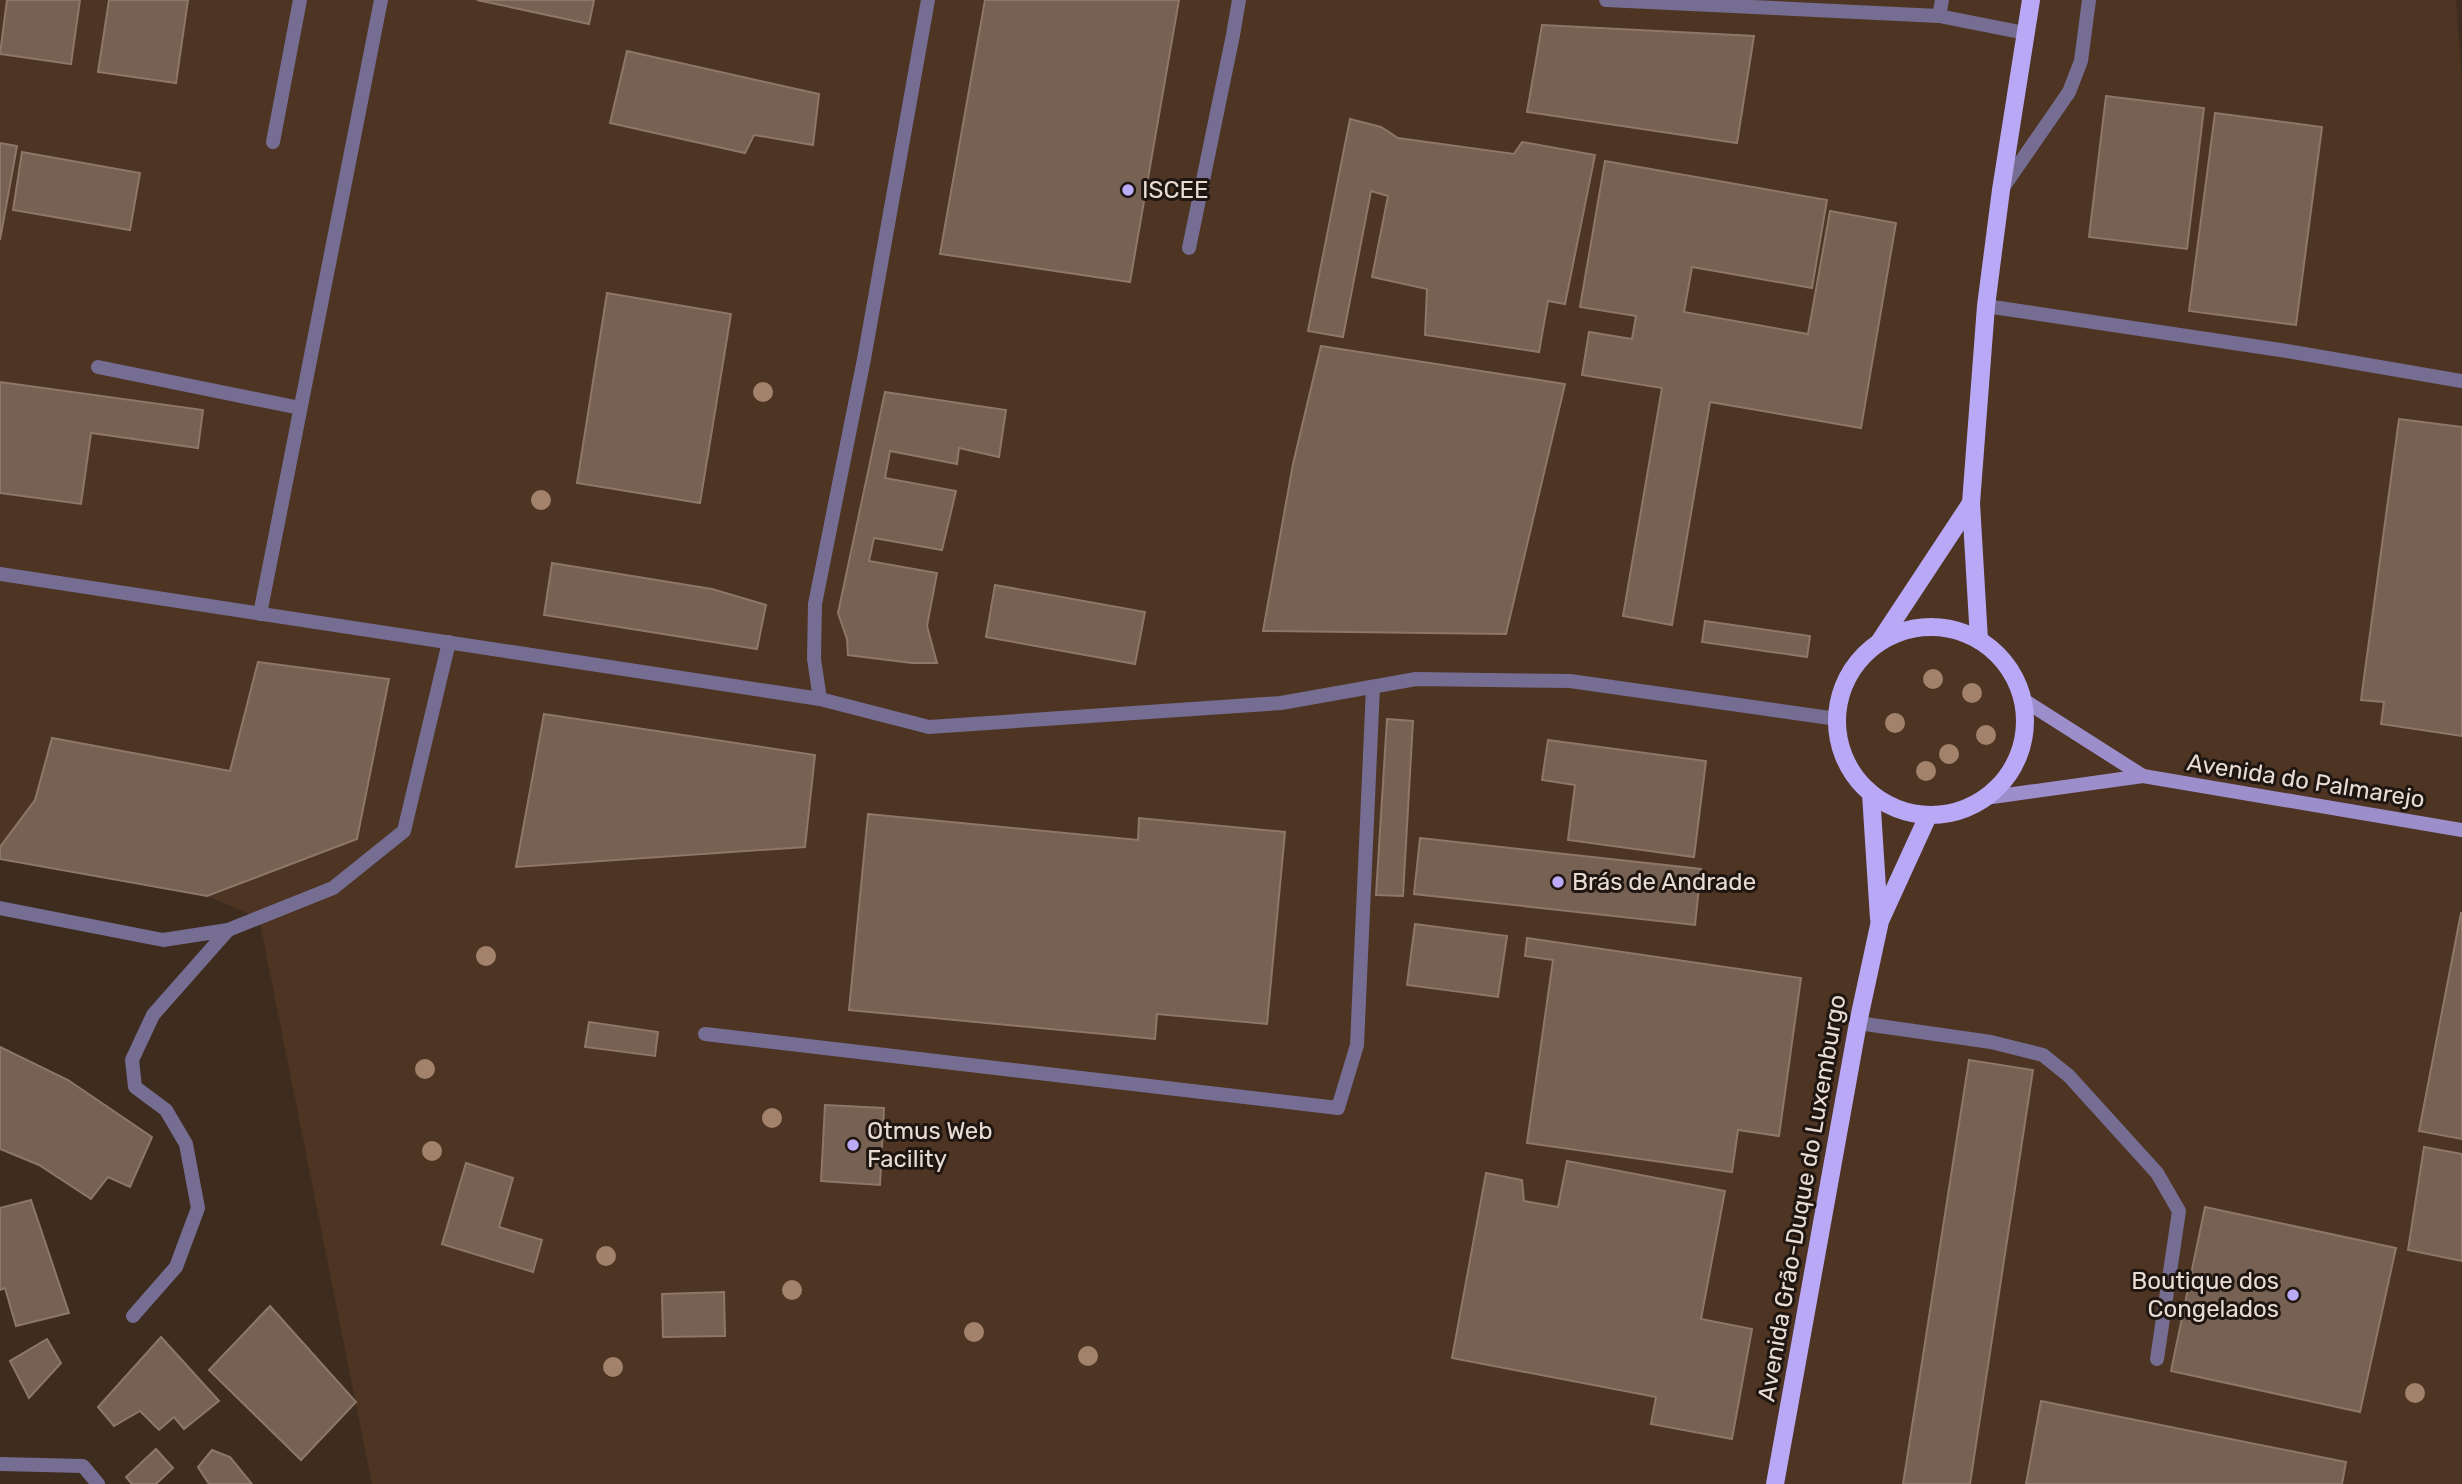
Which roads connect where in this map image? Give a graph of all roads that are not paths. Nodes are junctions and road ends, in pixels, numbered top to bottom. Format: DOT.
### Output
graph roads {
  1 [pos="300,0"];
  2 [pos="381,0"];
  3 [pos="928,0"];
  4 [pos="1239,0"];
  5 [pos="1606,0"];
  6 [pos="1942,0"];
  7 [pos="2031,0"];
  8 [pos="2089,0"];
  9 [pos="1843,6"];
  10 [pos="1939,16"];
  11 [pos="2025,33"];
  12 [pos="273,142"];
  13 [pos="2001,190"];
  14 [pos="1189,248"];
  15 [pos="1986,306"];
  16 [pos="98,367"];
  17 [pos="2462,381"];
  18 [pos="300,408"];
  19 [pos="1971,503"];
  20 [pos="0,574"];
  21 [pos="260,614"];
  22 [pos="1979,640"];
  23 [pos="449,642"];
  24 [pos="1880,642"];
  25 [pos="1373,687"];
  26 [pos="820,699"];
  27 [pos="2022,699"];
  28 [pos="1837,719"];
  29 [pos="2143,776"];
  30 [pos="1871,793"];
  31 [pos="1985,798"];
  32 [pos="1928,816"];
  33 [pos="2462,830"];
  34 [pos="0,908"];
  35 [pos="1880,921"];
  36 [pos="228,930"];
  37 [pos="1858,1023"];
  38 [pos="705,1034"];
  39 [pos="133,1316"];
  40 [pos="2157,1359"];
  41 [pos="0,1464"];
  42 [pos="98,1484"];
  43 [pos="1775,1484"];
  1 -- 12 [label="street"];
  2 -- 18 [label="street"];
  3 -- 26 [label="street"];
  4 -- 14 [label="street"];
  5 -- 9 [label="street"];
  6 -- 10 [label="street"];
  7 -- 11 [label="main road"];
  8 -- 13 [label="street"];
  9 -- 10 [label="street"];
  10 -- 11 [label="street"];
  11 -- 13 [label="main road"];
  13 -- 15 [label="main road"];
  15 -- 17 [label="street"];
  15 -- 19 [label="main road"];
  16 -- 18 [label="street"];
  18 -- 21 [label="street"];
  19 -- 22 [label="main road"];
  19 -- 24 [label="main road"];
  20 -- 21 [label="street"];
  21 -- 23 [label="street"];
  22 -- 24 [label="main road"];
  22 -- 27 [label="main road"];
  23 -- 26 [label="street"];
  23 -- 36 [label="street"];
  24 -- 28 [label="main road"];
  25 -- 26 [label="street"];
  25 -- 28 [label="street"];
  25 -- 38 [label="street"];
  27 -- 29 [label="street, Avenida do Palmarejo"];
  27 -- 31 [label="main road"];
  28 -- 30 [label="main road"];
  29 -- 31 [label="street, Avenida do Palmarejo"];
  29 -- 33 [label="street, Avenida do Palmarejo"];
  30 -- 32 [label="main road"];
  30 -- 35 [label="main road, Avenida Grão-Duque do Luxemburgo"];
  31 -- 32 [label="main road"];
  32 -- 35 [label="main road, Avenida Grão-Duque do Luxemburgo"];
  34 -- 36 [label="street"];
  35 -- 37 [label="main road, Avenida Grão-Duque do Luxemburgo"];
  36 -- 39 [label="street"];
  37 -- 40 [label="street"];
  37 -- 43 [label="main road, Avenida Grão-Duque do Luxemburgo"];
  41 -- 42 [label="street"];
}
